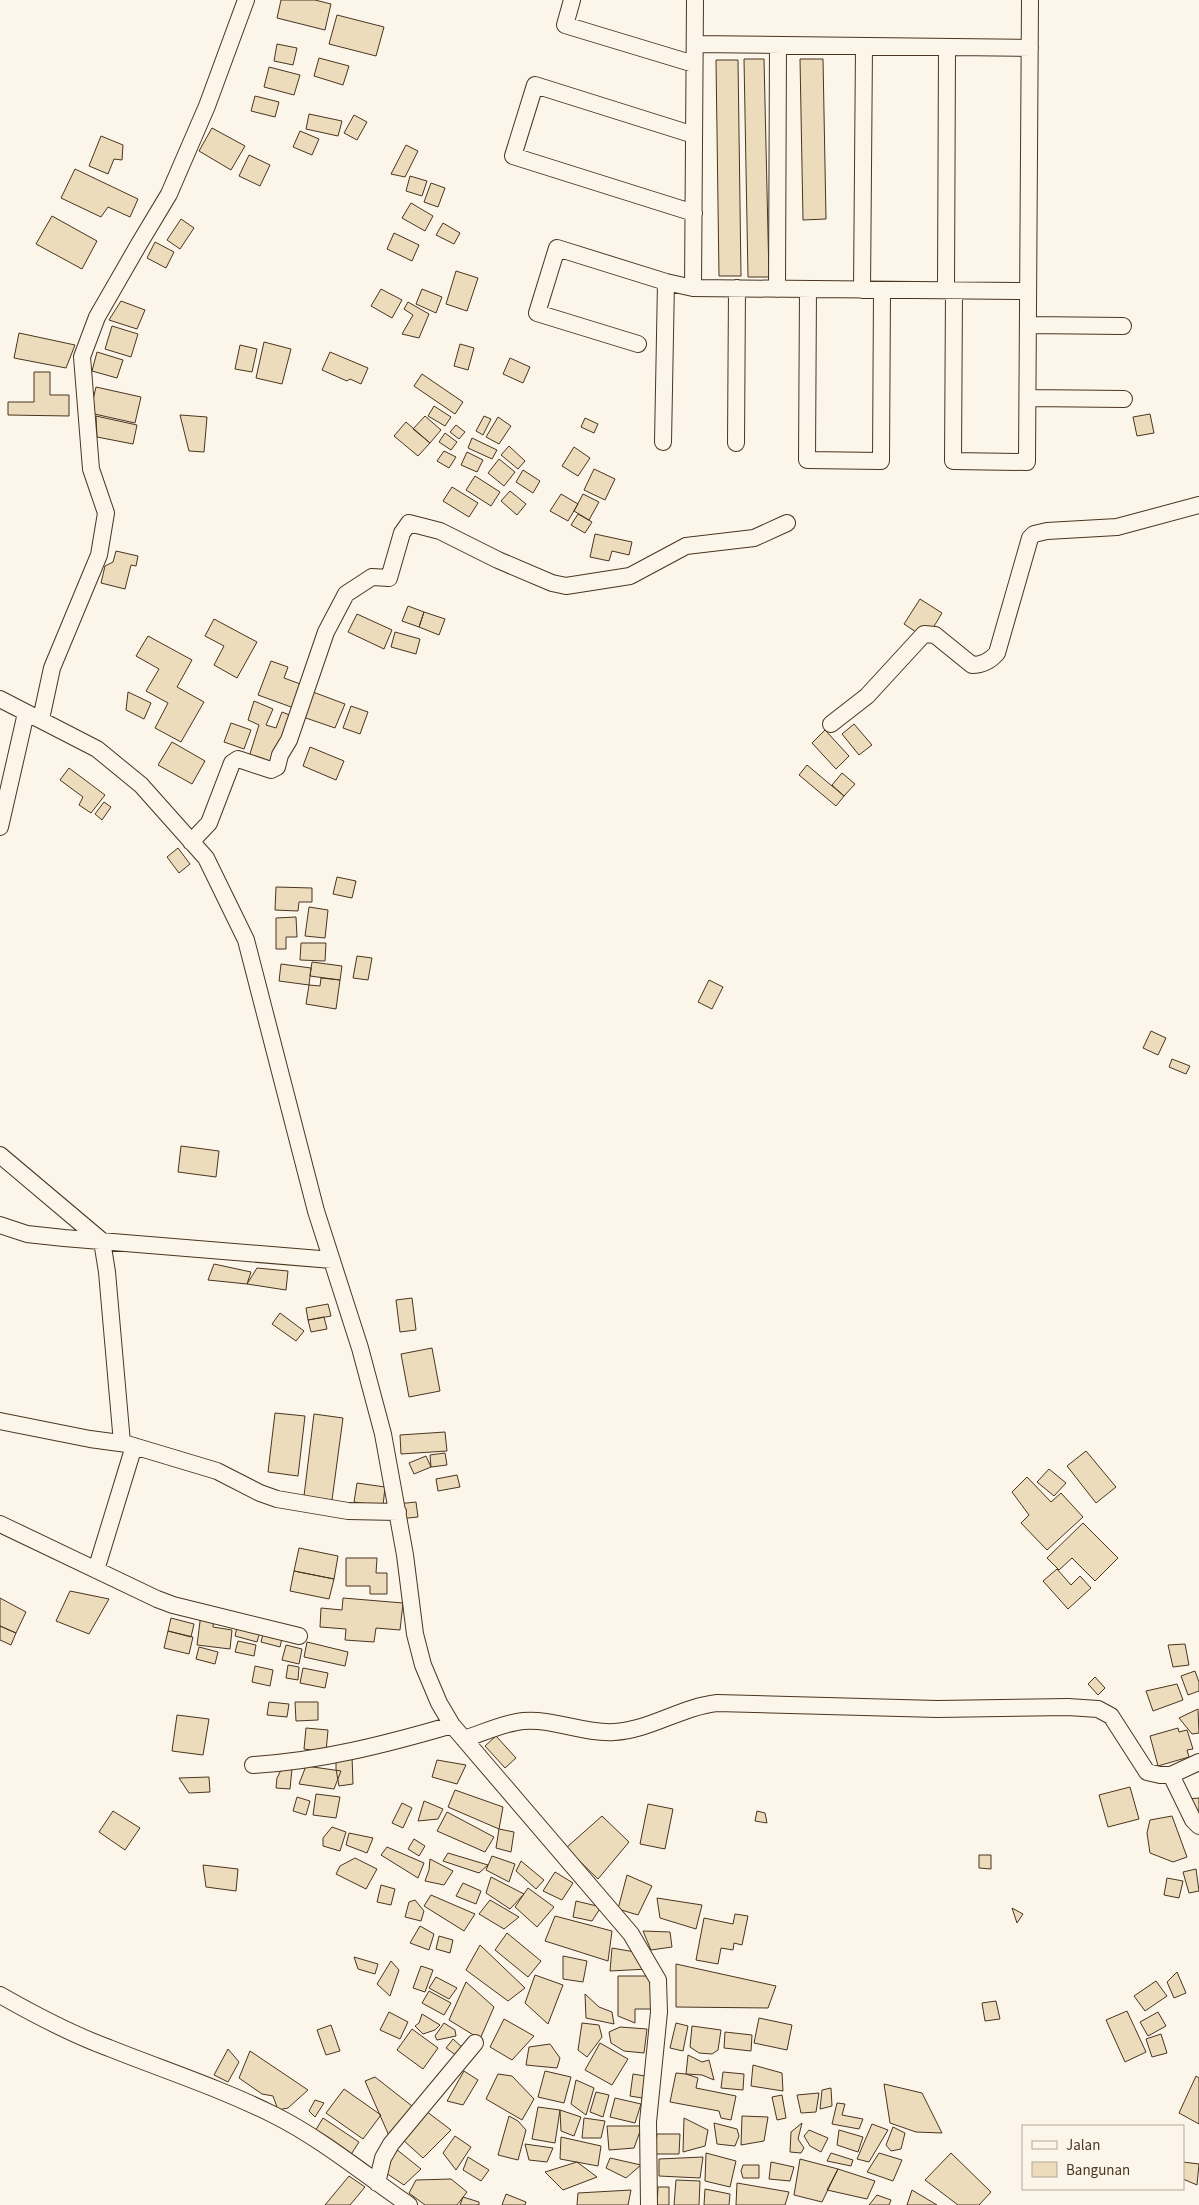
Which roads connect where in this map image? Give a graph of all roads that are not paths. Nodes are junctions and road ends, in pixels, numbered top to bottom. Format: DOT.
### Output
graph roads {
  1 [pos="246,0"];
  2 [pos="572,0"];
  3 [pos="695,0"];
  4 [pos="1030,0"];
  5 [pos="695,44"];
  6 [pos="778,45"];
  7 [pos="864,46"];
  8 [pos="948,47"];
  9 [pos="1030,48"];
  10 [pos="694,64"];
  11 [pos="694,135"];
  12 [pos="694,213"];
  13 [pos="666,282"];
  14 [pos="693,288"];
  15 [pos="737,288"];
  16 [pos="776,289"];
  17 [pos="808,289"];
  18 [pos="862,290"];
  19 [pos="882,290"];
  20 [pos="950,291"];
  21 [pos="1028,292"];
  22 [pos="1028,325"];
  23 [pos="1123,326"];
  24 [pos="638,344"];
  25 [pos="1028,398"];
  26 [pos="1124,398"];
  27 [pos="663,442"];
  28 [pos="736,443"];
  29 [pos="1199,506"];
  30 [pos="787,523"];
  31 [pos="0,699"];
  32 [pos="26,713"];
  33 [pos="41,720"];
  34 [pos="831,724"];
  35 [pos="0,827"];
  36 [pos="191,842"];
  37 [pos="0,1155"];
  38 [pos="0,1225"];
  39 [pos="102,1241"];
  40 [pos="332,1260"];
  41 [pos="0,1421"];
  42 [pos="128,1444"];
  43 [pos="398,1512"];
  44 [pos="0,1524"];
  45 [pos="96,1570"];
  46 [pos="300,1636"];
  47 [pos="452,1725"];
  48 [pos="464,1739"];
  49 [pos="1199,1762"];
  50 [pos="253,1764"];
  51 [pos="1171,1775"];
  52 [pos="1199,1826"];
  53 [pos="0,1995"];
  54 [pos="475,2043"];
  55 [pos="376,2183"];
  56 [pos="409,2205"];
  57 [pos="649,2205"];
  1 -- 33 [label="street"];
  2 -- 10 [label="street"];
  3 -- 5 [label="street"];
  4 -- 9 [label="street"];
  5 -- 6 [label="street"];
  5 -- 10 [label="street"];
  6 -- 7 [label="street"];
  6 -- 16 [label="street"];
  7 -- 8 [label="street"];
  7 -- 18 [label="street"];
  8 -- 9 [label="street"];
  8 -- 20 [label="street"];
  9 -- 21 [label="street"];
  10 -- 11 [label="street"];
  11 -- 12 [label="street"];
  11 -- 12 [label="street"];
  12 -- 14 [label="street"];
  13 -- 14 [label="street"];
  13 -- 24 [label="street"];
  13 -- 27 [label="street"];
  14 -- 15 [label="street"];
  15 -- 16 [label="street"];
  15 -- 28 [label="street"];
  16 -- 17 [label="street"];
  17 -- 18 [label="street"];
  17 -- 19 [label="street"];
  18 -- 19 [label="street"];
  19 -- 20 [label="street"];
  20 -- 21 [label="street"];
  20 -- 25 [label="street"];
  21 -- 22 [label="street"];
  22 -- 23 [label="street"];
  22 -- 25 [label="street"];
  25 -- 26 [label="street"];
  29 -- 34 [label="street"];
  30 -- 36 [label="street"];
  31 -- 32 [label="street"];
  32 -- 33 [label="street"];
  32 -- 35 [label="street"];
  33 -- 36 [label="street"];
  36 -- 40 [label="street"];
  37 -- 39 [label="street"];
  38 -- 39 [label="street"];
  39 -- 40 [label="street"];
  39 -- 42 [label="street"];
  40 -- 43 [label="street"];
  41 -- 42 [label="street"];
  42 -- 43 [label="street"];
  42 -- 45 [label="street"];
  43 -- 47 [label="street"];
  44 -- 45 [label="street"];
  45 -- 46 [label="street"];
  47 -- 48 [label="street"];
  47 -- 50 [label="street"];
  48 -- 51 [label="street"];
  48 -- 57 [label="street"];
  49 -- 51 [label="street"];
  51 -- 52 [label="street"];
  53 -- 55 [label="street"];
  54 -- 55 [label="street"];
  55 -- 56 [label="street"];
}
